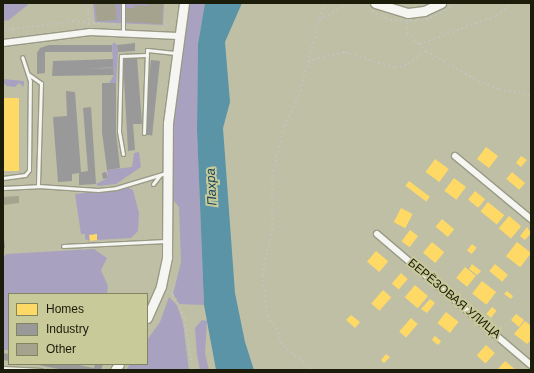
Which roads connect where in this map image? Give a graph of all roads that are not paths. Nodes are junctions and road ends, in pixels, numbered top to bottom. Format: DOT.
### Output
graph roads {
  1 [pos="123,3"];
  2 [pos="184,3"];
  3 [pos="375,3"];
  4 [pos="441,3"];
  5 [pos="123,29"];
  6 [pos="178,36"];
  7 [pos="3,43"];
  8 [pos="175,53"];
  9 [pos="147,55"];
  10 [pos="22,57"];
  11 [pos="28,74"];
  12 [pos="144,133"];
  13 [pos="123,154"];
  14 [pos="455,156"];
  15 [pos="164,174"];
  16 [pos="3,178"];
  17 [pos="153,184"];
  18 [pos="38,186"];
  19 [pos="3,188"];
  20 [pos="531,219"];
  21 [pos="377,234"];
  22 [pos="168,241"];
  23 [pos="63,246"];
  24 [pos="148,316"];
  25 [pos="531,365"];
  26 [pos="3,368"];
  27 [pos="41,370"];
  1 -- 5 [label="lane"];
  2 -- 6 [label="main road"];
  3 -- 4 [label="main road"];
  5 -- 6 [label="street"];
  5 -- 7 [label="street"];
  6 -- 8 [label="main road"];
  8 -- 9 [label="lane"];
  8 -- 15 [label="main road"];
  9 -- 12 [label="lane"];
  9 -- 13 [label="lane"];
  10 -- 11 [label="lane"];
  11 -- 16 [label="lane"];
  11 -- 18 [label="lane"];
  14 -- 20 [label="street"];
  15 -- 17 [label="lane"];
  15 -- 18 [label="lane"];
  15 -- 22 [label="main road"];
  18 -- 19 [label="lane"];
  21 -- 25 [label="street, БЕРЁЗОВАЯ УЛИЦА"];
  22 -- 23 [label="lane"];
  22 -- 24 [label="main road"];
  26 -- 27 [label="lane"];
}
